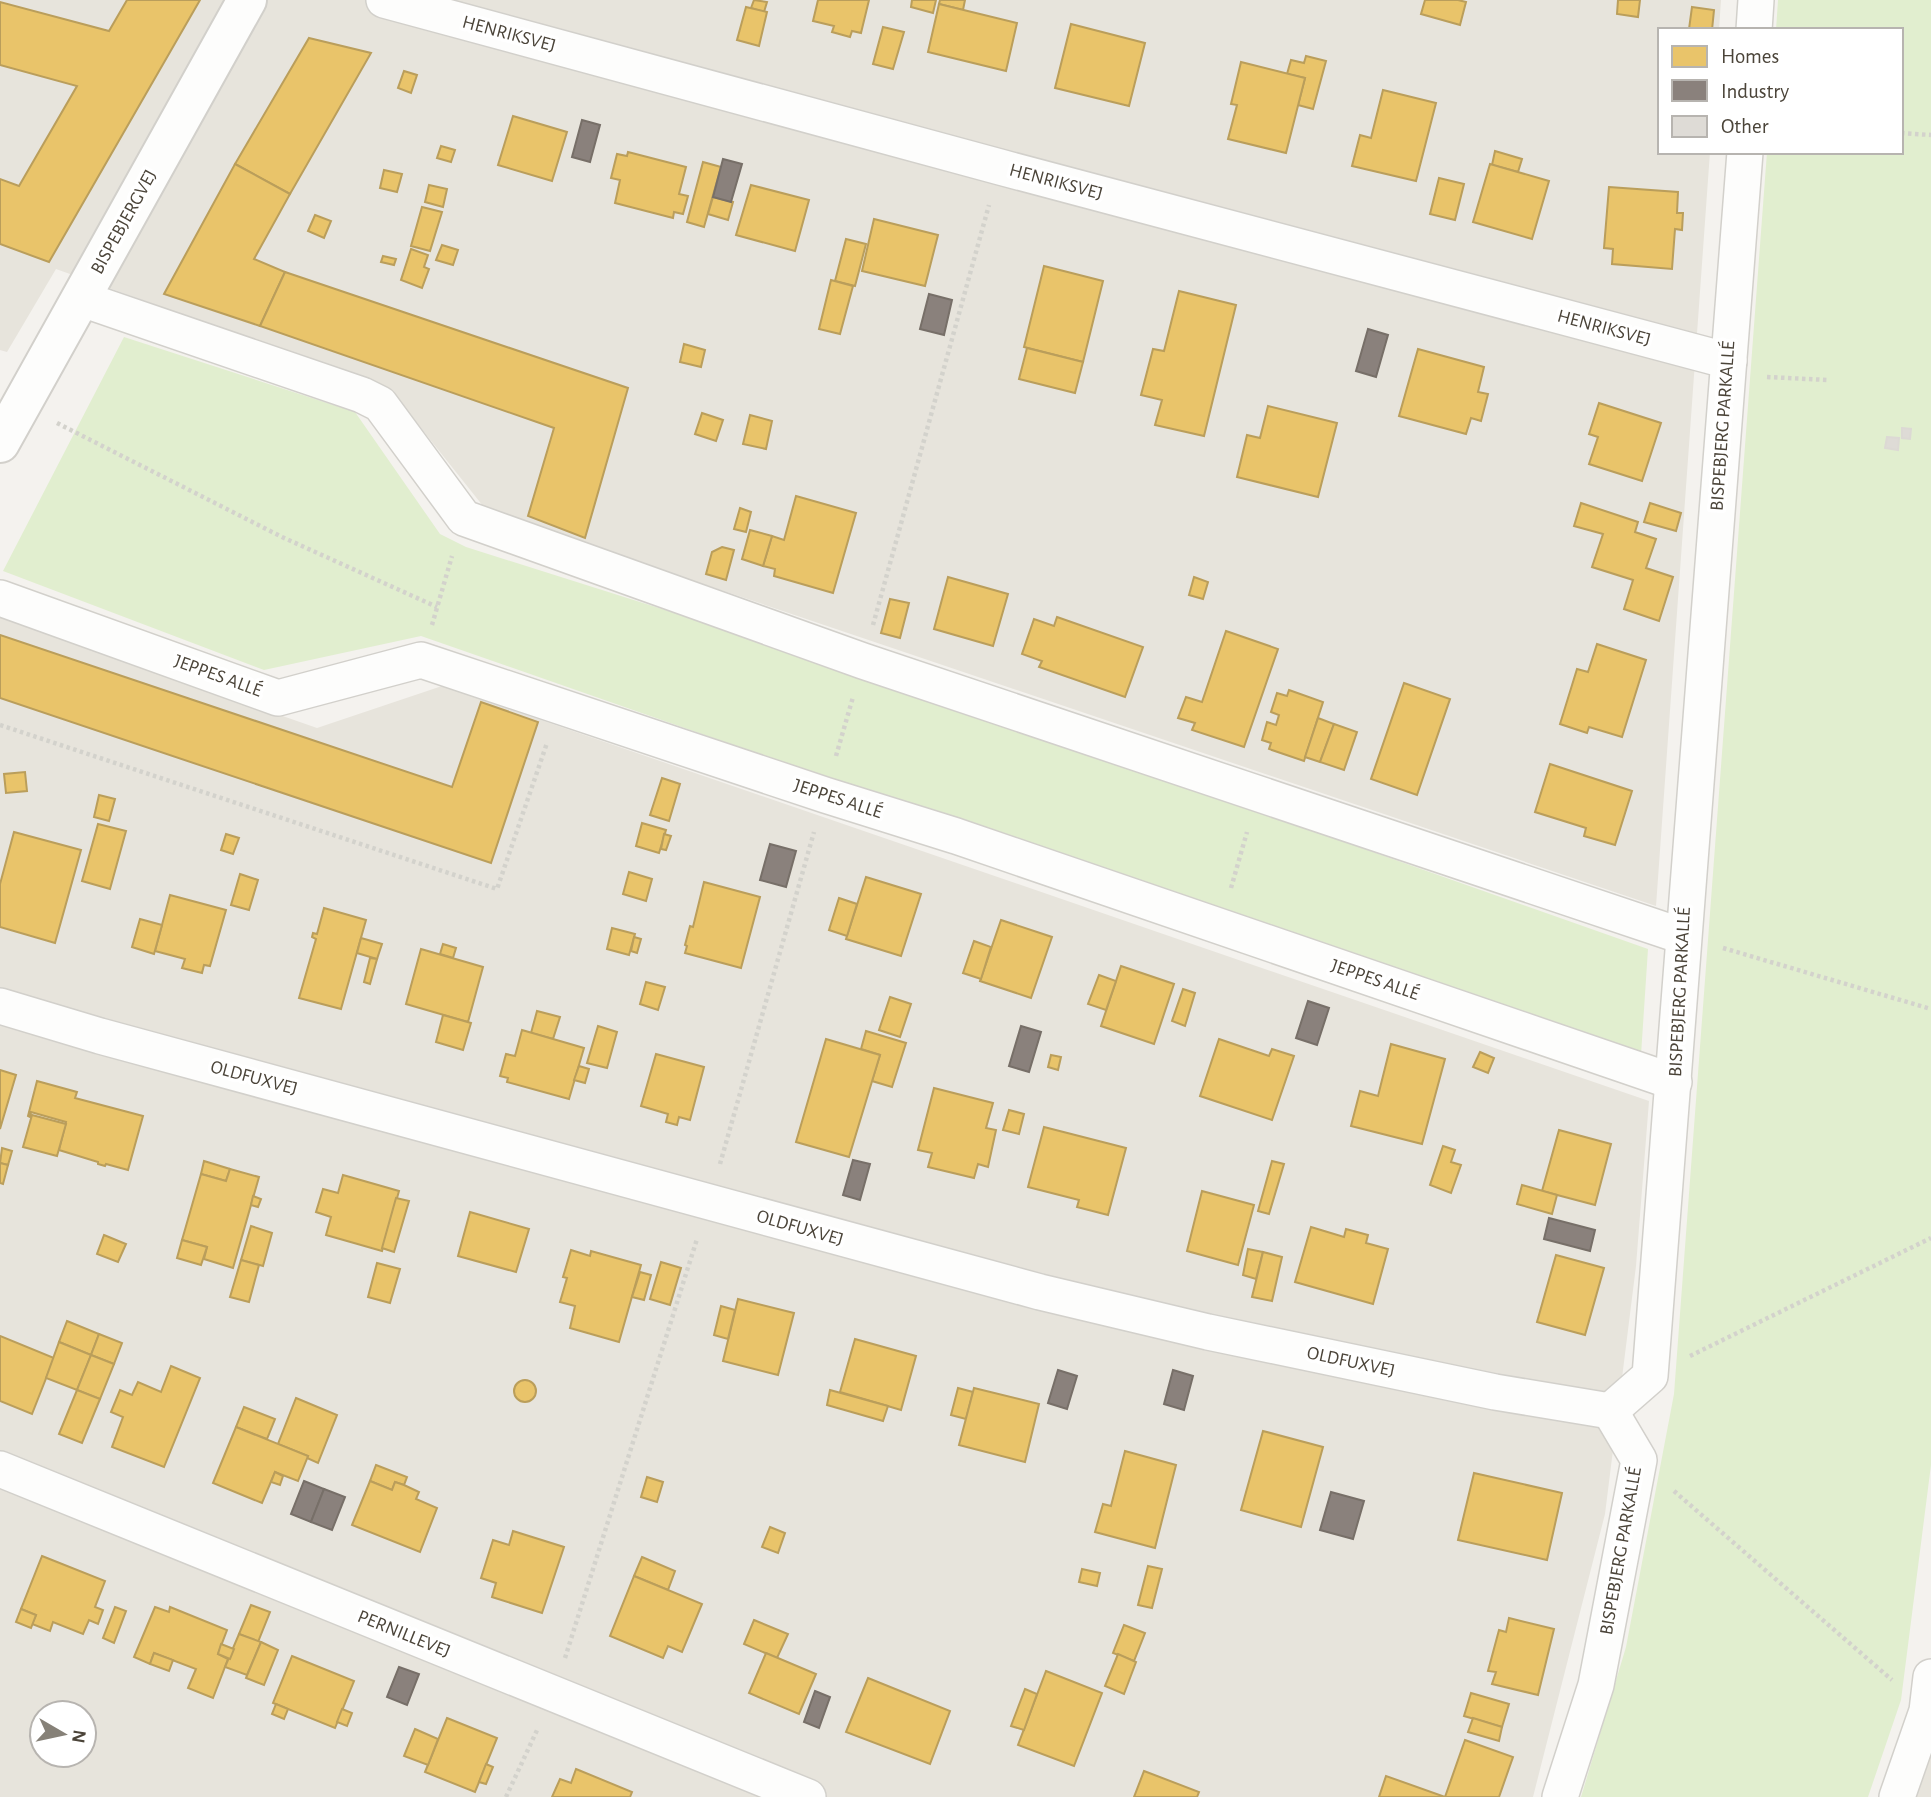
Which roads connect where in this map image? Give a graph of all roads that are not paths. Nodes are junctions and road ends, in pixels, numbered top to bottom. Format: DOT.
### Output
graph roads {
  1 [pos="247,0"];
  2 [pos="384,0"];
  3 [pos="1756,0"];
  4 [pos="1754,28"];
  5 [pos="1745,154"];
  6 [pos="82,299"];
  7 [pos="1728,367"];
  8 [pos="0,442"];
  9 [pos="0,598"];
  10 [pos="1682,936"];
  11 [pos="0,1006"];
  12 [pos="1674,1082"];
  13 [pos="1610,1411"];
  14 [pos="0,1469"];
  15 [pos="1929,1694"];
  16 [pos="808,1797"];
  17 [pos="1560,1797"];
  18 [pos="1897,1797"];
  1 -- 6 [label="street, BISPEBJERGVEJ"];
  2 -- 7 [label="street, HENRIKSVEJ"];
  3 -- 4 [label="street"];
  5 -- 7 [label="street, BISPEBJERG PARKALLÉ"];
  6 -- 8 [label="street, BISPEBJERGVEJ"];
  6 -- 10 [label="street"];
  7 -- 10 [label="street, BISPEBJERG PARKALLÉ"];
  9 -- 12 [label="street, JEPPES ALLÉ"];
  10 -- 12 [label="street, BISPEBJERG PARKALLÉ"];
  11 -- 13 [label="street, OLDFUXVEJ"];
  12 -- 13 [label="street, BISPEBJERG PARKALLÉ"];
  13 -- 17 [label="street, BISPEBJERG PARKALLÉ"];
  14 -- 16 [label="street, PERNILLEVEJ"];
  15 -- 18 [label="street"];
}
